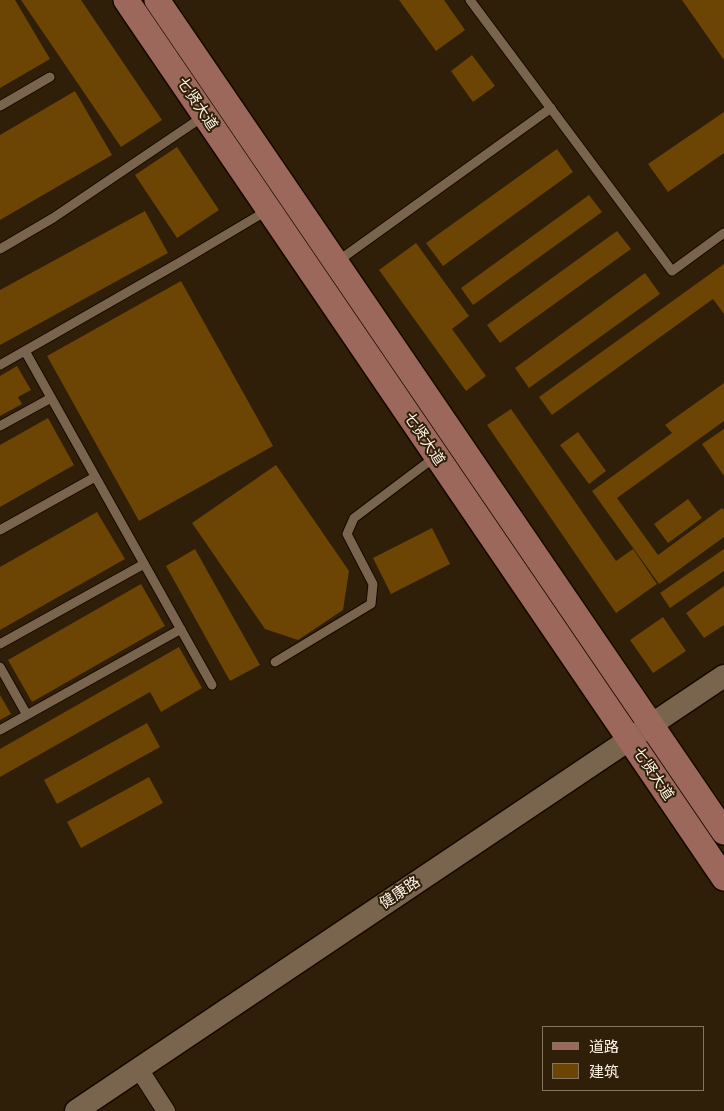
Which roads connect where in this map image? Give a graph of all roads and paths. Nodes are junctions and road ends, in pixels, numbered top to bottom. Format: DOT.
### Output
graph roads {
  1 [pos="126,0"];
  2 [pos="157,0"];
  3 [pos="470,0"];
  4 [pos="50,77"];
  5 [pos="0,106"];
  6 [pos="551,108"];
  7 [pos="205,116"];
  8 [pos="268,210"];
  9 [pos="724,234"];
  10 [pos="0,250"];
  11 [pos="336,263"];
  12 [pos="24,351"];
  13 [pos="0,365"];
  14 [pos="51,398"];
  15 [pos="0,426"];
  16 [pos="436,456"];
  17 [pos="95,477"];
  18 [pos="0,530"];
  19 [pos="144,564"];
  20 [pos="181,629"];
  21 [pos="0,644"];
  22 [pos="275,662"];
  23 [pos="0,668"];
  24 [pos="724,676"];
  25 [pos="212,685"];
  26 [pos="27,715"];
  27 [pos="651,725"];
  28 [pos="0,730"];
  29 [pos="629,740"];
  30 [pos="724,832"];
  31 [pos="724,878"];
  32 [pos="139,1069"];
  33 [pos="76,1111"];
  34 [pos="166,1111"];
  1 -- 7 [label="main road, 七贤大道"];
  2 -- 11 [label="main road, 七贤大道"];
  3 -- 6 [label="lane"];
  4 -- 5 [label="lane"];
  6 -- 9 [label="lane"];
  6 -- 11 [label="lane"];
  7 -- 8 [label="main road, 七贤大道"];
  7 -- 10 [label="lane"];
  8 -- 12 [label="lane"];
  8 -- 16 [label="main road, 七贤大道"];
  11 -- 27 [label="main road, 七贤大道"];
  12 -- 13 [label="lane"];
  12 -- 14 [label="lane"];
  14 -- 15 [label="lane"];
  14 -- 17 [label="lane"];
  16 -- 22 [label="lane"];
  16 -- 29 [label="main road, 七贤大道"];
  17 -- 18 [label="lane"];
  17 -- 19 [label="lane"];
  19 -- 20 [label="lane"];
  19 -- 21 [label="lane"];
  20 -- 25 [label="lane"];
  20 -- 26 [label="lane"];
  23 -- 26 [label="lane"];
  24 -- 27 [label="street, 健康路"];
  26 -- 28 [label="lane"];
  27 -- 29 [label="street, 健康路"];
  27 -- 30 [label="main road, 七贤大道"];
  29 -- 31 [label="main road, 七贤大道"];
  29 -- 32 [label="street, 健康路"];
  32 -- 33 [label="street, 健康路"];
  32 -- 34 [label="street"];
}
